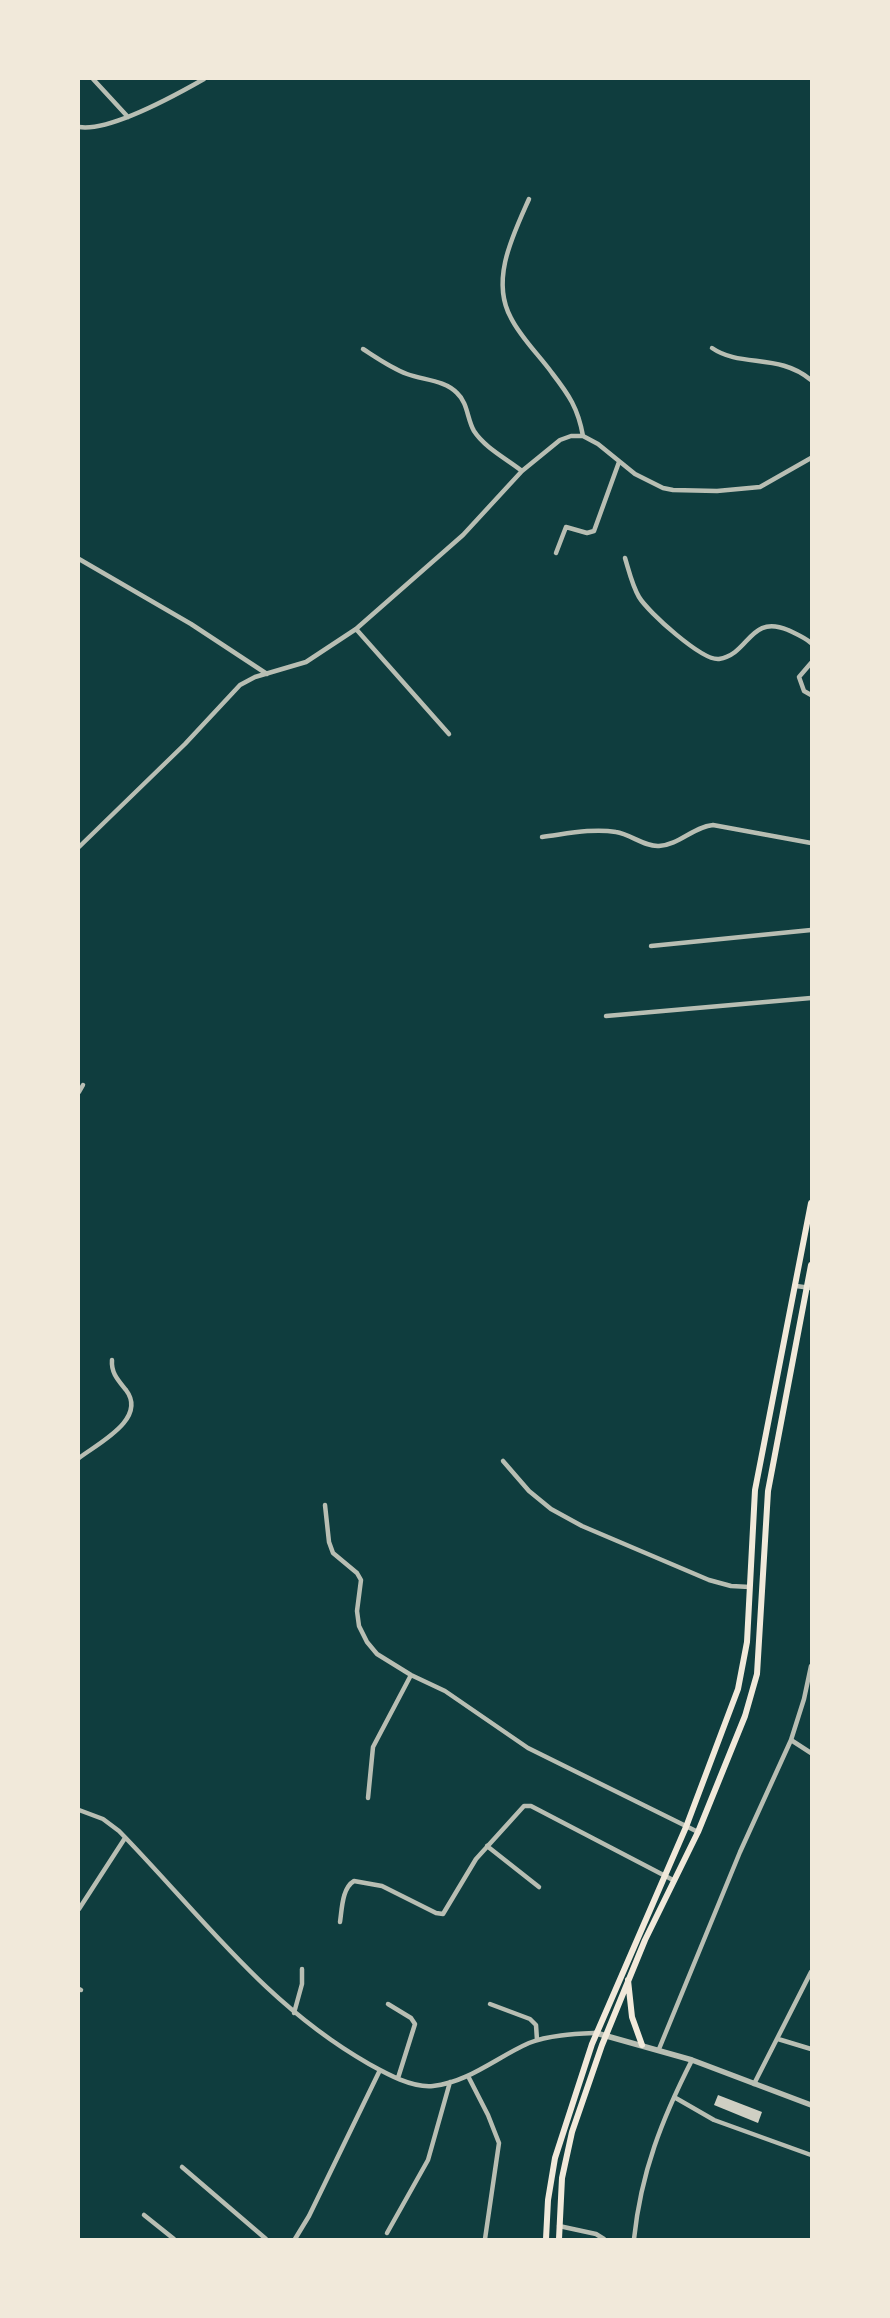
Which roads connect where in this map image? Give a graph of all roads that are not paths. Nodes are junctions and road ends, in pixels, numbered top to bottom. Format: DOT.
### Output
graph roads {
  1 [pos="93,79"];
  2 [pos="204,79"];
  3 [pos="128,117"];
  4 [pos="79,127"];
  5 [pos="529,199"];
  6 [pos="712,348"];
  7 [pos="363,349"];
  8 [pos="811,380"];
  9 [pos="583,436"];
  10 [pos="811,458"];
  11 [pos="619,462"];
  12 [pos="522,470"];
  13 [pos="556,553"];
  14 [pos="625,558"];
  15 [pos="79,559"];
  16 [pos="356,629"];
  17 [pos="811,642"];
  18 [pos="811,663"];
  19 [pos="267,674"];
  20 [pos="811,695"];
  21 [pos="449,734"];
  22 [pos="542,837"];
  23 [pos="811,842"];
  24 [pos="79,847"];
  25 [pos="811,930"];
  26 [pos="651,946"];
  27 [pos="811,998"];
  28 [pos="606,1016"];
  29 [pos="83,1085"];
  30 [pos="79,1092"];
  31 [pos="811,1203"];
  32 [pos="811,1265"];
  33 [pos="796,1286"];
  34 [pos="809,1288"];
  35 [pos="112,1360"];
  36 [pos="79,1458"];
  37 [pos="503,1460"];
  38 [pos="325,1505"];
  39 [pos="750,1587"];
  40 [pos="811,1666"];
  41 [pos="411,1675"];
  42 [pos="790,1740"];
  43 [pos="811,1753"];
  44 [pos="368,1798"];
  45 [pos="79,1810"];
  46 [pos="686,1827"];
  47 [pos="698,1832"];
  48 [pos="125,1838"];
  49 [pos="487,1846"];
  50 [pos="663,1876"];
  51 [pos="673,1880"];
  52 [pos="539,1887"];
  53 [pos="79,1909"];
  54 [pos="340,1922"];
  55 [pos="302,1969"];
  56 [pos="811,1972"];
  57 [pos="628,1979"];
  58 [pos="388,2004"];
  59 [pos="490,2004"];
  60 [pos="294,2013"];
  61 [pos="596,2033"];
  62 [pos="606,2035"];
  63 [pos="778,2039"];
  64 [pos="537,2040"];
  65 [pos="642,2045"];
  66 [pos="659,2049"];
  67 [pos="811,2049"];
  68 [pos="692,2060"];
  69 [pos="380,2070"];
  70 [pos="468,2076"];
  71 [pos="398,2078"];
  72 [pos="450,2082"];
  73 [pos="754,2084"];
  74 [pos="674,2096"];
  75 [pos="811,2105"];
  76 [pos="811,2155"];
  77 [pos="182,2168"];
  78 [pos="144,2215"];
  79 [pos="559,2226"];
  80 [pos="387,2233"];
  81 [pos="174,2239"];
  82 [pos="266,2239"];
  83 [pos="295,2239"];
  84 [pos="485,2239"];
  85 [pos="546,2239"];
  86 [pos="559,2239"];
  87 [pos="604,2239"];
  88 [pos="634,2239"];
  1 -- 3 [label="street"];
  2 -- 3 [label="street"];
  3 -- 4 [label="street"];
  5 -- 9 [label="street"];
  6 -- 8 [label="street"];
  7 -- 12 [label="street"];
  9 -- 11 [label="street"];
  9 -- 12 [label="street"];
  10 -- 11 [label="street"];
  11 -- 13 [label="street"];
  12 -- 16 [label="street"];
  14 -- 17 [label="street"];
  15 -- 19 [label="street"];
  16 -- 19 [label="street"];
  16 -- 21 [label="street"];
  18 -- 20 [label="street"];
  19 -- 24 [label="street"];
  22 -- 23 [label="street"];
  25 -- 26 [label="street"];
  27 -- 28 [label="street"];
  29 -- 30 [label="street"];
  31 -- 33 [label="main road"];
  32 -- 34 [label="main road"];
  33 -- 34 [label="street"];
  33 -- 39 [label="main road"];
  34 -- 47 [label="main road"];
  35 -- 36 [label="street"];
  37 -- 39 [label="street"];
  38 -- 41 [label="street"];
  39 -- 46 [label="main road"];
  40 -- 42 [label="street"];
  41 -- 44 [label="street"];
  41 -- 46 [label="street"];
  42 -- 43 [label="street"];
  42 -- 66 [label="street"];
  45 -- 48 [label="street"];
  46 -- 47 [label="street"];
  46 -- 50 [label="main road"];
  47 -- 51 [label="main road"];
  48 -- 53 [label="street"];
  48 -- 60 [label="street"];
  49 -- 50 [label="street"];
  49 -- 52 [label="street"];
  49 -- 54 [label="street"];
  50 -- 51 [label="street"];
  50 -- 61 [label="main road"];
  51 -- 57 [label="main road"];
  55 -- 60 [label="street"];
  56 -- 63 [label="street"];
  57 -- 62 [label="main road"];
  57 -- 65 [label="main road"];
  58 -- 71 [label="street"];
  59 -- 64 [label="street"];
  60 -- 69 [label="street"];
  61 -- 62 [label="street"];
  61 -- 64 [label="street"];
  61 -- 85 [label="main road"];
  62 -- 65 [label="street"];
  62 -- 79 [label="main road"];
  63 -- 67 [label="street"];
  63 -- 73 [label="street"];
  64 -- 70 [label="street"];
  65 -- 66 [label="street"];
  66 -- 68 [label="street"];
  68 -- 73 [label="street"];
  68 -- 74 [label="street"];
  69 -- 71 [label="street"];
  69 -- 83 [label="street"];
  70 -- 72 [label="street"];
  70 -- 84 [label="street"];
  71 -- 72 [label="street"];
  72 -- 80 [label="street"];
  73 -- 75 [label="street"];
  74 -- 76 [label="street"];
  74 -- 88 [label="street"];
  77 -- 82 [label="street"];
  78 -- 81 [label="street"];
  79 -- 86 [label="main road"];
  79 -- 87 [label="street"];
}
